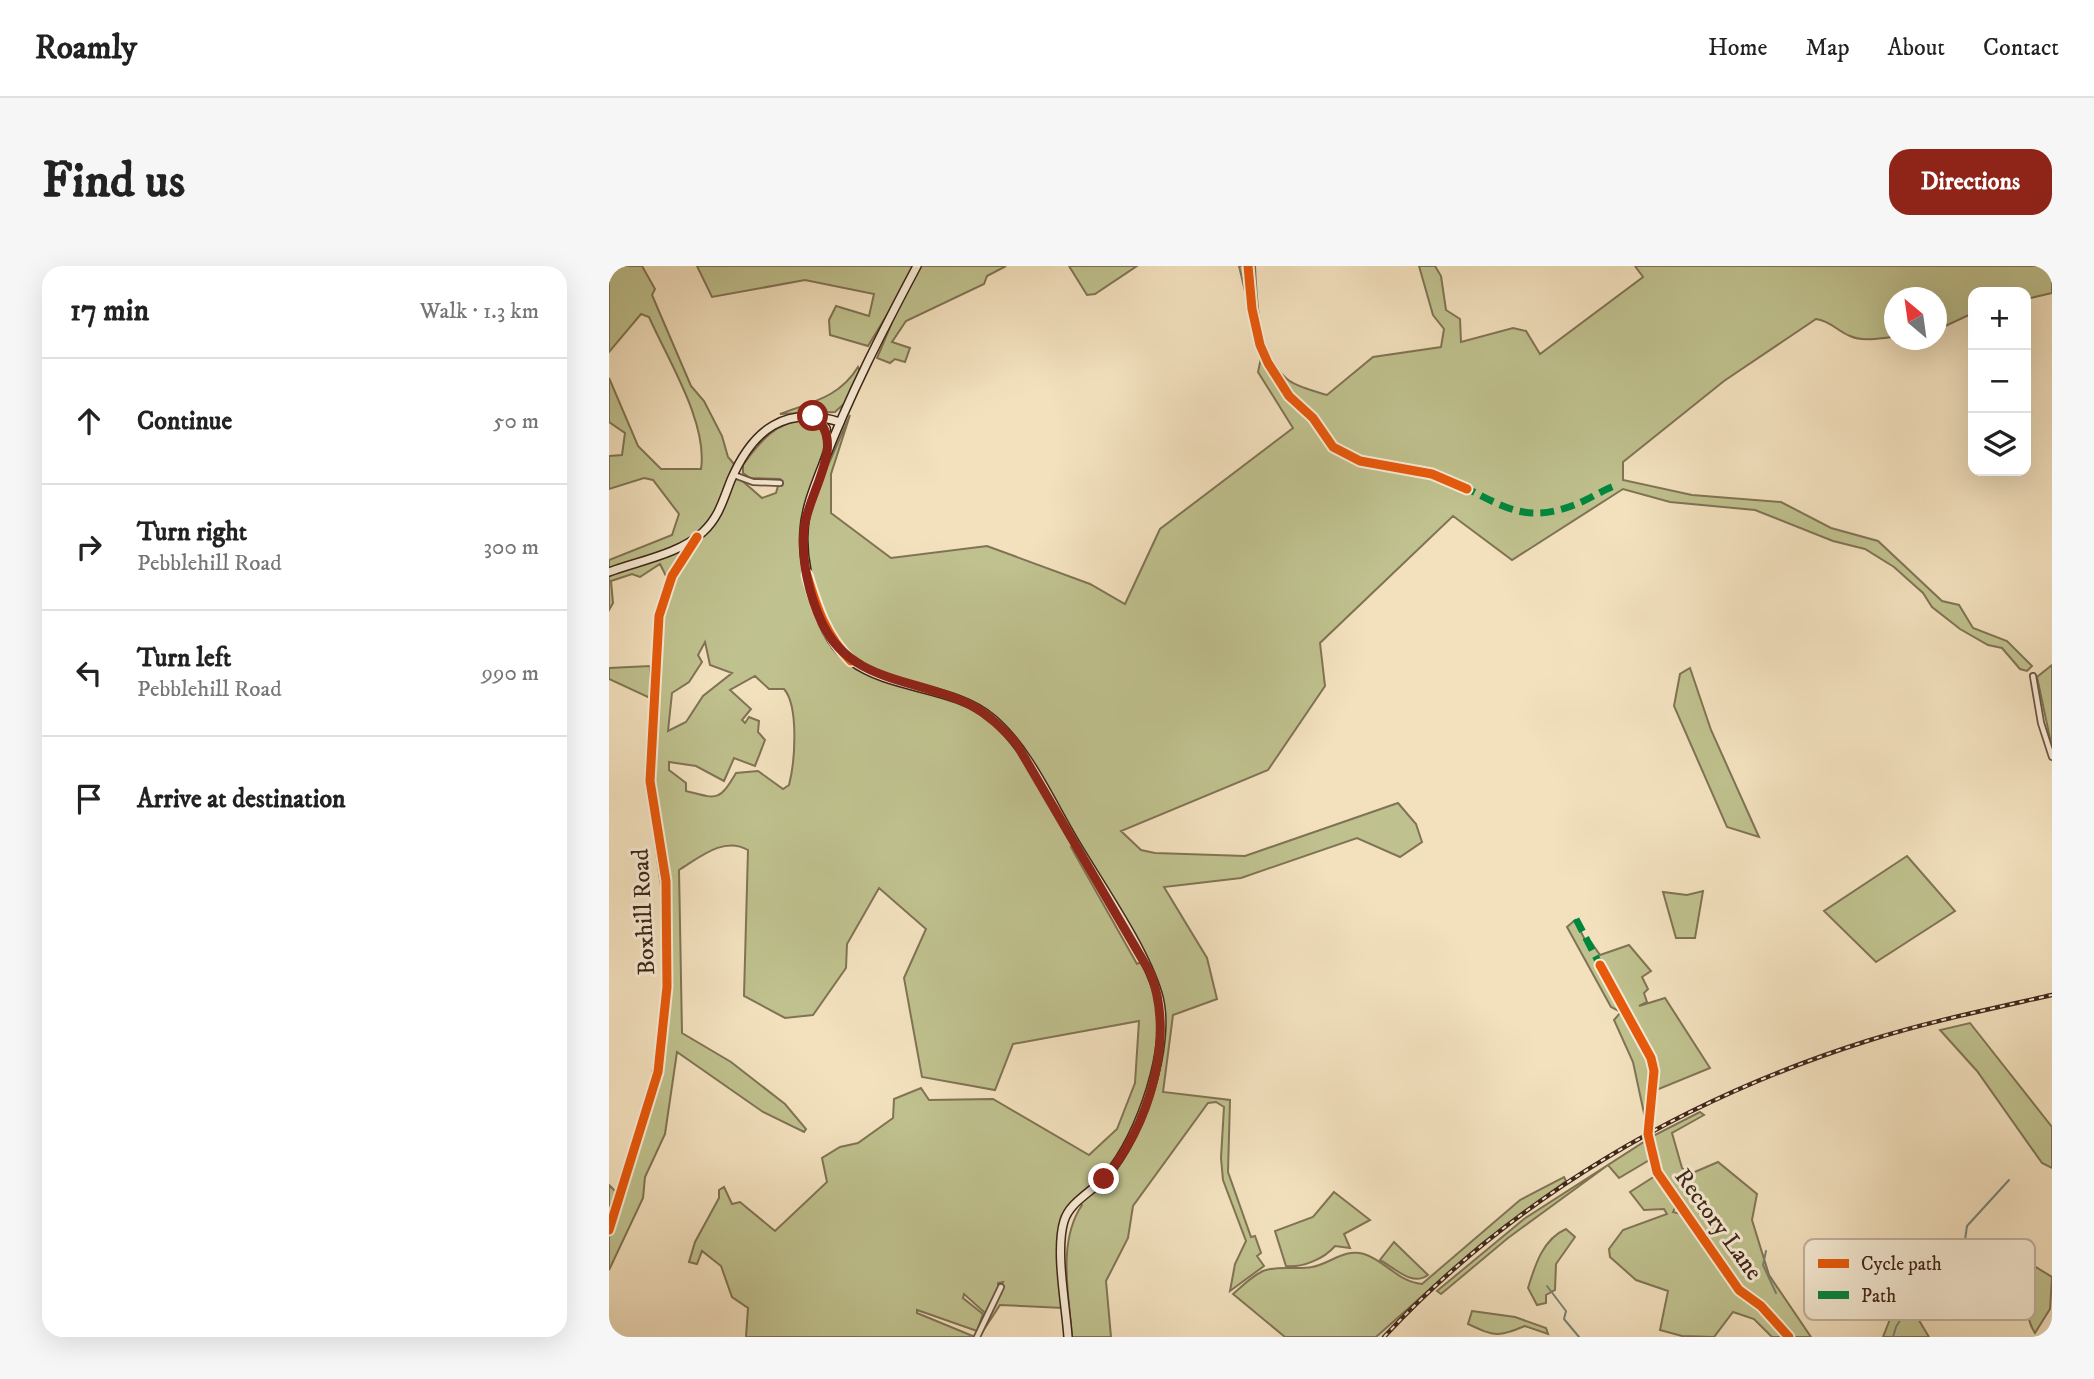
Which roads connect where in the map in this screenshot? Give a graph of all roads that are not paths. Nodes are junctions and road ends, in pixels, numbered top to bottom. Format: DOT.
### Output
graph roads {
  1 [pos="917,266"];
  2 [pos="813,416"];
  3 [pos="840,422"];
  4 [pos="829,447"];
  5 [pos="734,475"];
  6 [pos="780,483"];
  7 [pos="697,537"];
  8 [pos="682,545"];
  9 [pos="689,552"];
  10 [pos="609,572"];
  11 [pos="2033,676"];
  12 [pos="2052,757"];
  13 [pos="1600,965"];
  14 [pos="609,1230"];
  15 [pos="1001,1287"];
  16 [pos="977,1337"];
  17 [pos="1068,1337"];
  18 [pos="1789,1337"];
  1 -- 3 [label="main road"];
  2 -- 3 [label="main road"];
  2 -- 4 [label="main road"];
  2 -- 5 [label="main road"];
  3 -- 4 [label="main road"];
  4 -- 17 [label="main road"];
  5 -- 6 [label="street"];
  5 -- 7 [label="main road"];
  7 -- 8 [label="main road"];
  7 -- 9 [label="street, Boxhill Road"];
  8 -- 9 [label="street"];
  8 -- 10 [label="main road"];
  9 -- 14 [label="street, Boxhill Road"];
  11 -- 12 [label="street"];
  13 -- 18 [label="street, Rectory Lane"];
  15 -- 16 [label="street"];
}
